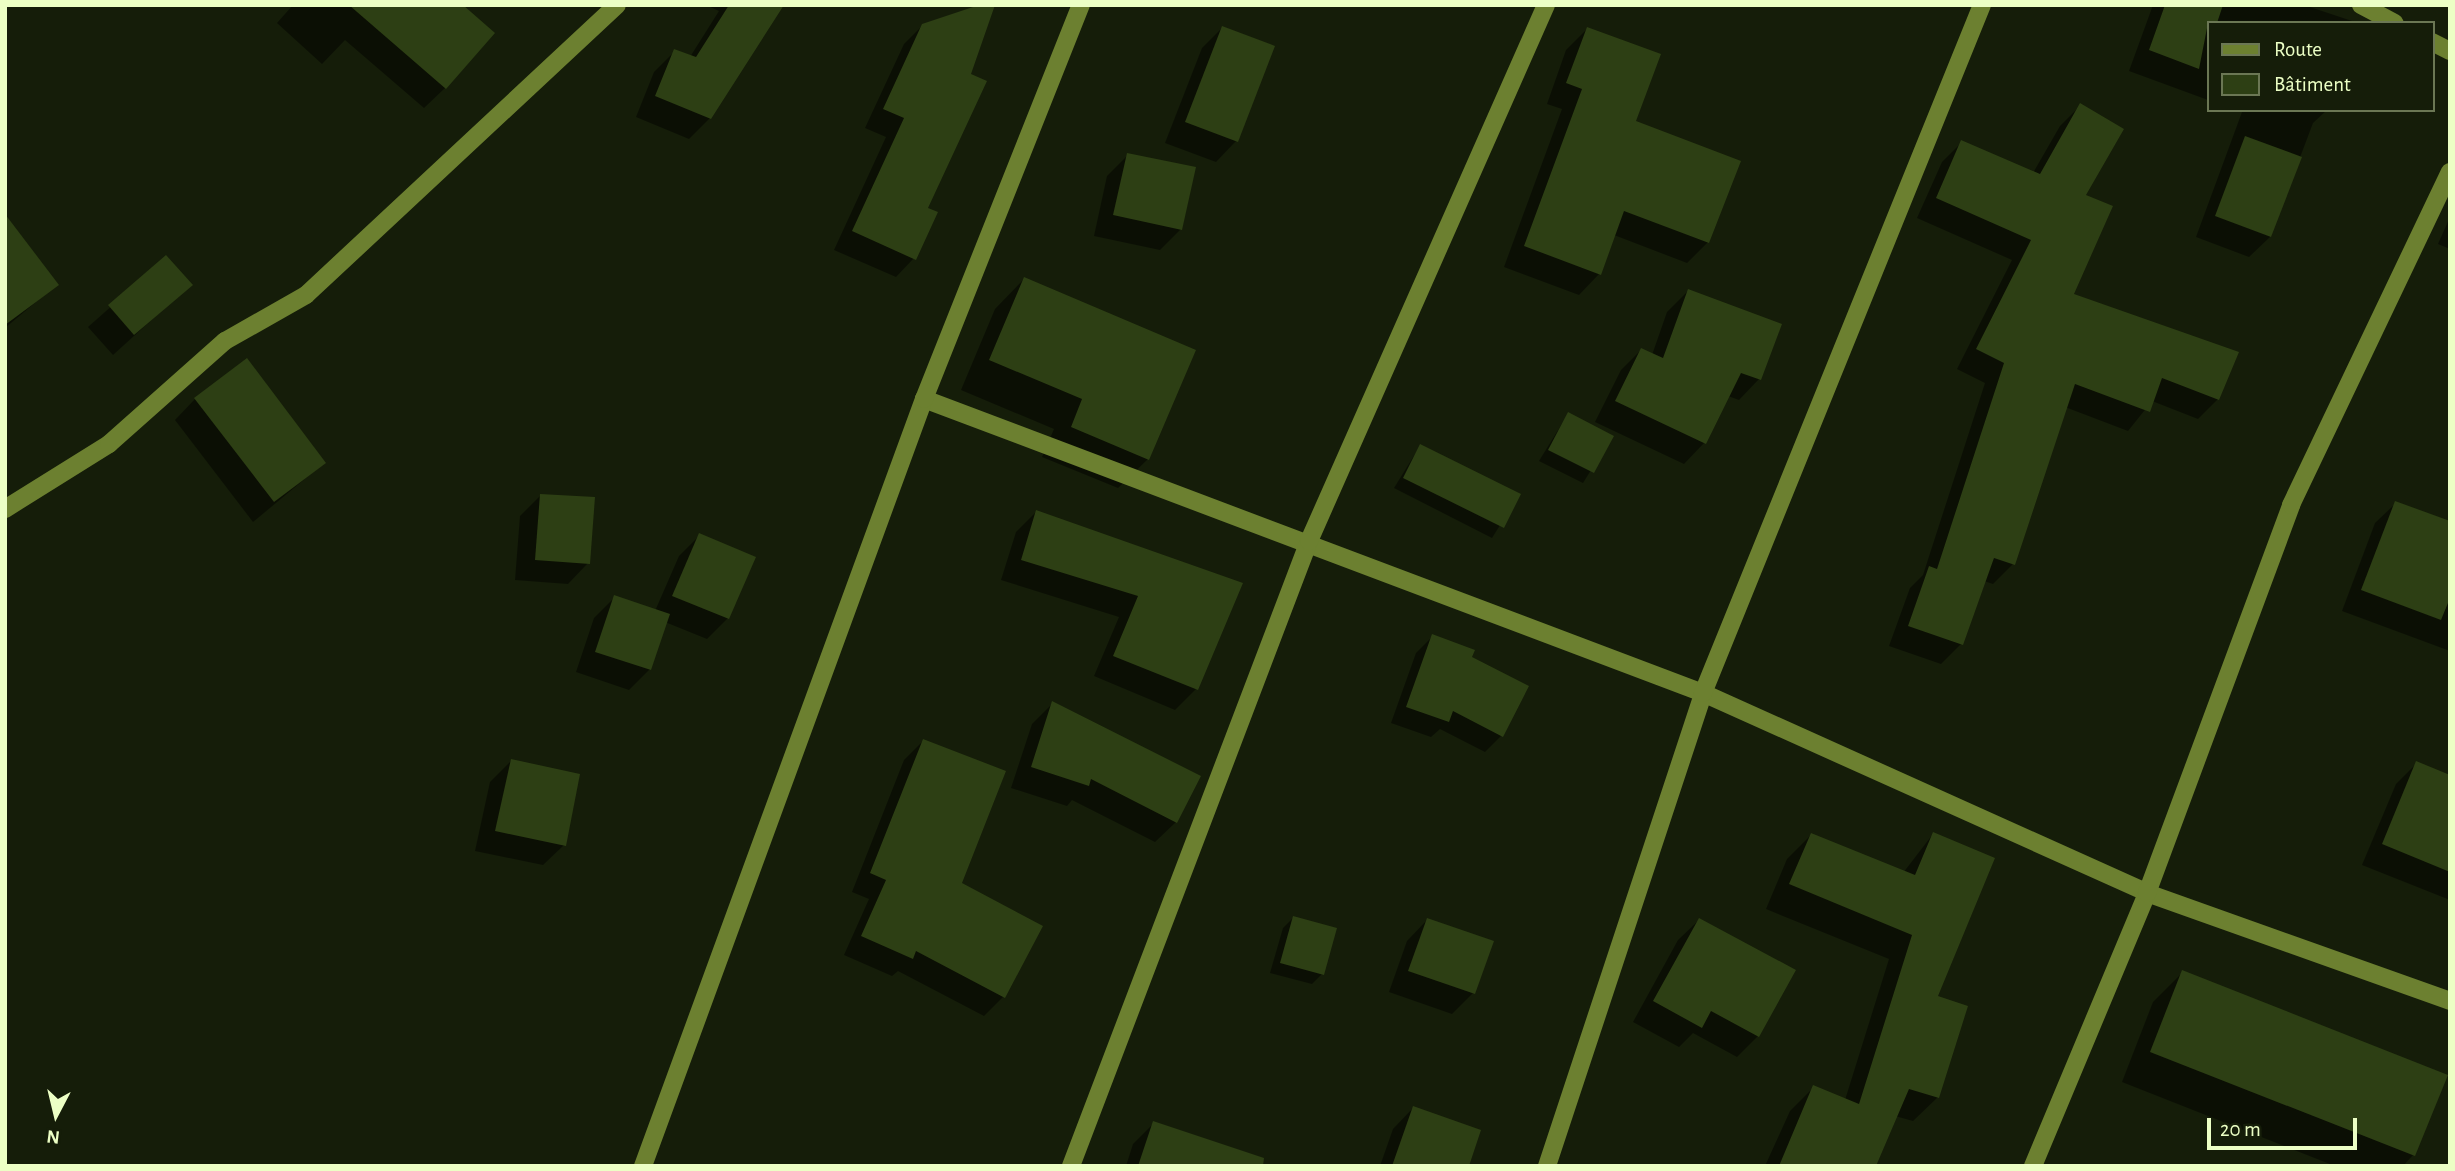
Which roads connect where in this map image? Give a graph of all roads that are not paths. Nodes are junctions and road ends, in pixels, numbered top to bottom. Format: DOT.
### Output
graph roads {
  1 [pos="617,5"];
  2 [pos="1081,5"];
  3 [pos="1546,5"];
  4 [pos="1982,5"];
  5 [pos="2361,5"];
  6 [pos="2391,21"];
  7 [pos="2434,43"];
  8 [pos="2450,51"];
  9 [pos="2450,172"];
  10 [pos="924,399"];
  11 [pos="5,509"];
  12 [pos="1309,541"];
  13 [pos="1703,693"];
  14 [pos="2147,893"];
  15 [pos="2450,1002"];
  16 [pos="643,1166"];
  17 [pos="1071,1166"];
  18 [pos="1547,1166"];
  19 [pos="2033,1166"];
  1 -- 11 [label="street"];
  2 -- 10 [label="street"];
  3 -- 12 [label="street"];
  4 -- 13 [label="street"];
  5 -- 6 [label="street"];
  7 -- 8 [label="street"];
  9 -- 14 [label="street"];
  10 -- 12 [label="street"];
  10 -- 16 [label="street"];
  12 -- 13 [label="street"];
  12 -- 17 [label="street"];
  13 -- 14 [label="street"];
  13 -- 18 [label="street"];
  14 -- 15 [label="street"];
  14 -- 19 [label="street"];
}
